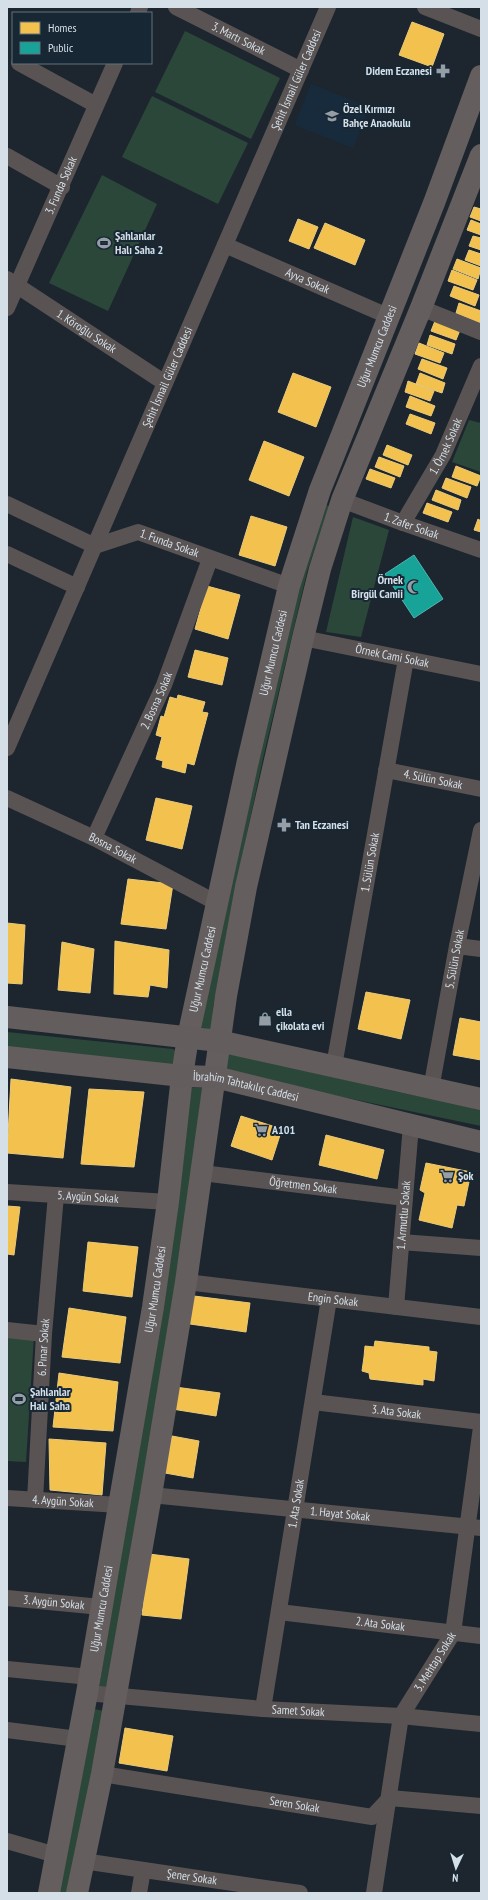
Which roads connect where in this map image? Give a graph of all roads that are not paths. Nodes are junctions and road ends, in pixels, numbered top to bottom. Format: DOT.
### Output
graph roads {
  1 [pos="176,7"];
  2 [pos="328,7"];
  3 [pos="425,7"];
  4 [pos="481,29"];
  5 [pos="21,64"];
  6 [pos="115,64"];
  7 [pos="301,70"];
  8 [pos="481,76"];
  9 [pos="96,105"];
  10 [pos="481,155"];
  11 [pos="7,156"];
  12 [pos="62,187"];
  13 [pos="225,245"];
  14 [pos="12,282"];
  15 [pos="7,308"];
  16 [pos="421,308"];
  17 [pos="390,317"];
  18 [pos="481,332"];
  19 [pos="481,366"];
  20 [pos="165,383"];
  21 [pos="320,490"];
  22 [pos="342,500"];
  23 [pos="7,504"];
  24 [pos="403,523"];
  25 [pos="95,546"];
  26 [pos="481,550"];
  27 [pos="7,554"];
  28 [pos="210,559"];
  29 [pos="289,586"];
  30 [pos="77,587"];
  31 [pos="303,638"];
  32 [pos="406,659"];
  33 [pos="481,674"];
  34 [pos="7,748"];
  35 [pos="386,770"];
  36 [pos="481,789"];
  37 [pos="7,798"];
  38 [pos="481,833"];
  39 [pos="94,838"];
  40 [pos="217,903"];
  41 [pos="456,946"];
  42 [pos="481,949"];
  43 [pos="7,1017"];
  44 [pos="188,1037"];
  45 [pos="219,1041"];
  46 [pos="7,1057"];
  47 [pos="334,1066"];
  48 [pos="182,1076"];
  49 [pos="215,1077"];
  50 [pos="431,1089"];
  51 [pos="481,1099"];
  52 [pos="410,1125"];
  53 [pos="481,1142"];
  54 [pos="202,1173"];
  55 [pos="7,1192"];
  56 [pos="56,1195"];
  57 [pos="405,1198"];
  58 [pos="168,1202"];
  59 [pos="401,1242"];
  60 [pos="481,1248"];
  61 [pos="186,1282"];
  62 [pos="329,1299"];
  63 [pos="396,1307"];
  64 [pos="481,1317"];
  65 [pos="7,1330"];
  66 [pos="44,1334"];
  67 [pos="313,1402"];
  68 [pos="481,1422"];
  69 [pos="481,1427"];
  70 [pos="151,1495"];
  71 [pos="7,1498"];
  72 [pos="35,1500"];
  73 [pos="119,1505"];
  74 [pos="295,1510"];
  75 [pos="474,1527"];
  76 [pos="7,1598"];
  77 [pos="101,1607"];
  78 [pos="279,1612"];
  79 [pos="453,1633"];
  80 [pos="481,1636"];
  81 [pos="7,1670"];
  82 [pos="88,1685"];
  83 [pos="115,1695"];
  84 [pos="263,1709"];
  85 [pos="401,1716"];
  86 [pos="481,1724"];
  87 [pos="7,1730"];
  88 [pos="78,1739"];
  89 [pos="102,1774"];
  90 [pos="390,1798"];
  91 [pos="481,1806"];
  92 [pos="7,1841"];
  93 [pos="56,1855"];
  94 [pos="83,1861"];
  95 [pos="143,1870"];
  96 [pos="49,1893"];
  97 [pos="77,1893"];
  98 [pos="138,1893"];
  99 [pos="300,1893"];
  100 [pos="374,1893"];
  1 -- 7 [label="street, 3. Martı Sokak"];
  2 -- 7 [label="street, Şehit İsmail Güler Caddesi"];
  3 -- 4 [label="street"];
  5 -- 9 [label="street"];
  6 -- 9 [label="street, 3. Funda Sokak"];
  7 -- 13 [label="street, Şehit İsmail Güler Caddesi"];
  8 -- 17 [label="street, Uğur Mumcu Caddesi"];
  9 -- 12 [label="street, 3. Funda Sokak"];
  10 -- 16 [label="street, Uğur Mumcu Caddesi"];
  11 -- 12 [label="street"];
  12 -- 14 [label="street, 3. Funda Sokak"];
  13 -- 17 [label="street, Ayva Sokak"];
  13 -- 20 [label="street, Şehit İsmail Güler Caddesi"];
  14 -- 15 [label="street, 3. Funda Sokak"];
  14 -- 20 [label="street, 1. Köroğlu Sokak"];
  16 -- 18 [label="street"];
  16 -- 22 [label="street, Uğur Mumcu Caddesi"];
  17 -- 21 [label="street, Uğur Mumcu Caddesi"];
  19 -- 24 [label="street, 1. Örnek Sokak"];
  20 -- 25 [label="street, Şehit İsmail Güler Caddesi"];
  21 -- 22 [label="street"];
  21 -- 29 [label="street, Uğur Mumcu Caddesi"];
  22 -- 24 [label="street, 1. Zafer Sokak"];
  22 -- 31 [label="street, Uğur Mumcu Caddesi"];
  23 -- 25 [label="street"];
  24 -- 26 [label="street, 1. Zafer Sokak"];
  25 -- 28 [label="street, 1. Funda Sokak"];
  25 -- 30 [label="street, Şehit İsmail Güler Caddesi"];
  27 -- 30 [label="street"];
  28 -- 29 [label="street, 1. Funda Sokak"];
  28 -- 39 [label="street, 2. Bosna Sokak"];
  29 -- 40 [label="street, Uğur Mumcu Caddesi"];
  30 -- 34 [label="street, Şehit İsmail Güler Caddesi"];
  31 -- 32 [label="street, Örnek Cami Sokak"];
  31 -- 45 [label="street, Uğur Mumcu Caddesi"];
  32 -- 33 [label="street, Örnek Cami Sokak"];
  32 -- 35 [label="street, 1. Sülün Sokak"];
  35 -- 36 [label="street, 4. Sülün Sokak"];
  35 -- 47 [label="street, 1. Sülün Sokak"];
  37 -- 39 [label="street, Bosna Sokak"];
  38 -- 41 [label="street, 5. Sülün Sokak"];
  39 -- 40 [label="street, Bosna Sokak"];
  40 -- 44 [label="street, Uğur Mumcu Caddesi"];
  41 -- 42 [label="street"];
  41 -- 50 [label="street, 5. Sülün Sokak"];
  43 -- 44 [label="main road"];
  44 -- 45 [label="main road"];
  44 -- 48 [label="street, Uğur Mumcu Caddesi"];
  45 -- 47 [label="main road"];
  45 -- 49 [label="street, Uğur Mumcu Caddesi"];
  46 -- 48 [label="main road, İbrahim Tahtakılıç Caddesi"];
  47 -- 50 [label="main road"];
  48 -- 49 [label="main road, İbrahim Tahtakılıç Caddesi"];
  48 -- 58 [label="street, Uğur Mumcu Caddesi"];
  49 -- 52 [label="main road, İbrahim Tahtakılıç Caddesi"];
  49 -- 54 [label="street, Uğur Mumcu Caddesi"];
  50 -- 51 [label="main road"];
  52 -- 53 [label="main road, İbrahim Tahtakılıç Caddesi"];
  52 -- 57 [label="street, 1. Armutlu Sokak"];
  54 -- 57 [label="street, Öğretmen Sokak"];
  54 -- 61 [label="street, Uğur Mumcu Caddesi"];
  55 -- 56 [label="street, 5. Aygün Sokak"];
  56 -- 58 [label="street, 5. Aygün Sokak"];
  56 -- 66 [label="street, 6. Pınar Sokak"];
  57 -- 59 [label="street, 1. Armutlu Sokak"];
  58 -- 73 [label="street, Uğur Mumcu Caddesi"];
  59 -- 60 [label="street"];
  59 -- 63 [label="street, 1. Armutlu Sokak"];
  61 -- 62 [label="street, Engin Sokak"];
  61 -- 70 [label="street, Uğur Mumcu Caddesi"];
  62 -- 63 [label="street, Engin Sokak"];
  62 -- 67 [label="street, 1. Ata Sokak"];
  63 -- 64 [label="street, Engin Sokak"];
  65 -- 66 [label="street"];
  66 -- 72 [label="street, 6. Pınar Sokak"];
  67 -- 68 [label="street, 3. Ata Sokak"];
  67 -- 74 [label="street, 1. Ata Sokak"];
  69 -- 75 [label="street, 3. Mehtap Sokak"];
  70 -- 74 [label="street, 1. Hayat Sokak"];
  70 -- 83 [label="street, Uğur Mumcu Caddesi"];
  71 -- 72 [label="street, 4. Aygün Sokak"];
  72 -- 73 [label="street, 4. Aygün Sokak"];
  73 -- 77 [label="street, Uğur Mumcu Caddesi"];
  74 -- 75 [label="street, 1. Hayat Sokak"];
  74 -- 78 [label="street, 1. Ata Sokak"];
  75 -- 79 [label="street, 3. Mehtap Sokak"];
  76 -- 77 [label="street, 3. Aygün Sokak"];
  77 -- 82 [label="street, Uğur Mumcu Caddesi"];
  78 -- 79 [label="street, 2. Ata Sokak"];
  78 -- 84 [label="street, 1. Ata Sokak"];
  79 -- 80 [label="street, 2. Ata Sokak"];
  79 -- 85 [label="street, 3. Mehtap Sokak"];
  81 -- 82 [label="street, Samet Sokak"];
  82 -- 83 [label="street, Samet Sokak"];
  82 -- 88 [label="street, Uğur Mumcu Caddesi"];
  83 -- 84 [label="street, Samet Sokak"];
  83 -- 89 [label="street, Uğur Mumcu Caddesi"];
  84 -- 85 [label="street, Samet Sokak"];
  85 -- 86 [label="street, Samet Sokak"];
  85 -- 90 [label="street, 3. Mehtap Sokak"];
  87 -- 88 [label="street"];
  88 -- 93 [label="street, Uğur Mumcu Caddesi"];
  89 -- 90 [label="street, Seren Sokak"];
  89 -- 94 [label="street, Uğur Mumcu Caddesi"];
  90 -- 91 [label="street"];
  90 -- 100 [label="street, 3. Mehtap Sokak"];
  92 -- 93 [label="street"];
  93 -- 96 [label="street, Uğur Mumcu Caddesi"];
  94 -- 95 [label="street, Şener Sokak"];
  94 -- 97 [label="street, Uğur Mumcu Caddesi"];
  95 -- 98 [label="street"];
  95 -- 99 [label="street, Şener Sokak"];
}
